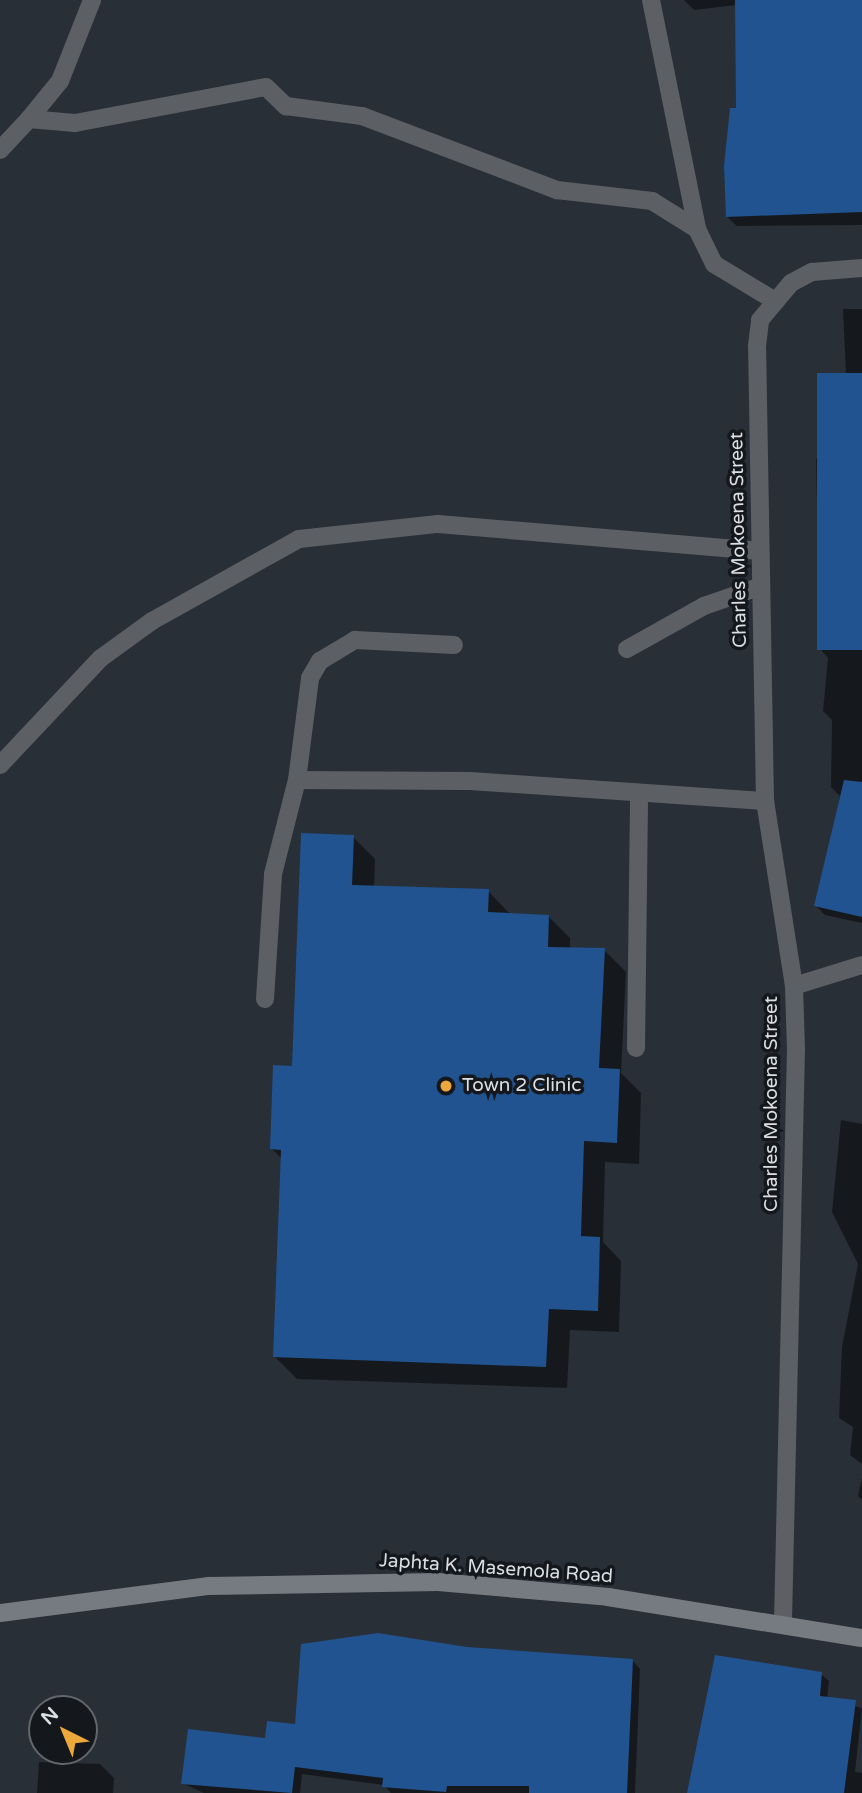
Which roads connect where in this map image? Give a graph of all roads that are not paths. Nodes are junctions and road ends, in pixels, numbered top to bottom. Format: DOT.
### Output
graph roads {
  1 [pos="92,0"];
  2 [pos="651,0"];
  3 [pos="29,119"];
  4 [pos="0,150"];
  5 [pos="697,229"];
  6 [pos="862,268"];
  7 [pos="772,299"];
  8 [pos="760,551"];
  9 [pos="761,586"];
  10 [pos="454,645"];
  11 [pos="627,649"];
  12 [pos="0,765"];
  13 [pos="297,780"];
  14 [pos="639,793"];
  15 [pos="765,801"];
  16 [pos="862,965"];
  17 [pos="794,986"];
  18 [pos="265,999"];
  19 [pos="636,1048"];
  20 [pos="0,1613"];
  21 [pos="783,1621"];
  22 [pos="862,1638"];
  1 -- 3 [label="street"];
  2 -- 5 [label="street"];
  3 -- 4 [label="street"];
  3 -- 5 [label="street"];
  5 -- 7 [label="street"];
  6 -- 7 [label="street"];
  7 -- 8 [label="street, Charles Mokoena Street"];
  8 -- 9 [label="street, Charles Mokoena Street"];
  8 -- 12 [label="street"];
  9 -- 11 [label="street"];
  9 -- 15 [label="street, Charles Mokoena Street"];
  10 -- 13 [label="street"];
  13 -- 14 [label="street"];
  13 -- 18 [label="street"];
  14 -- 15 [label="street"];
  14 -- 19 [label="street"];
  15 -- 17 [label="street, Charles Mokoena Street"];
  16 -- 17 [label="street"];
  17 -- 21 [label="street, Charles Mokoena Street"];
  20 -- 21 [label="main road, Japhta K. Masemola Road"];
  21 -- 22 [label="main road, Japhta K. Masemola Road"];
}
